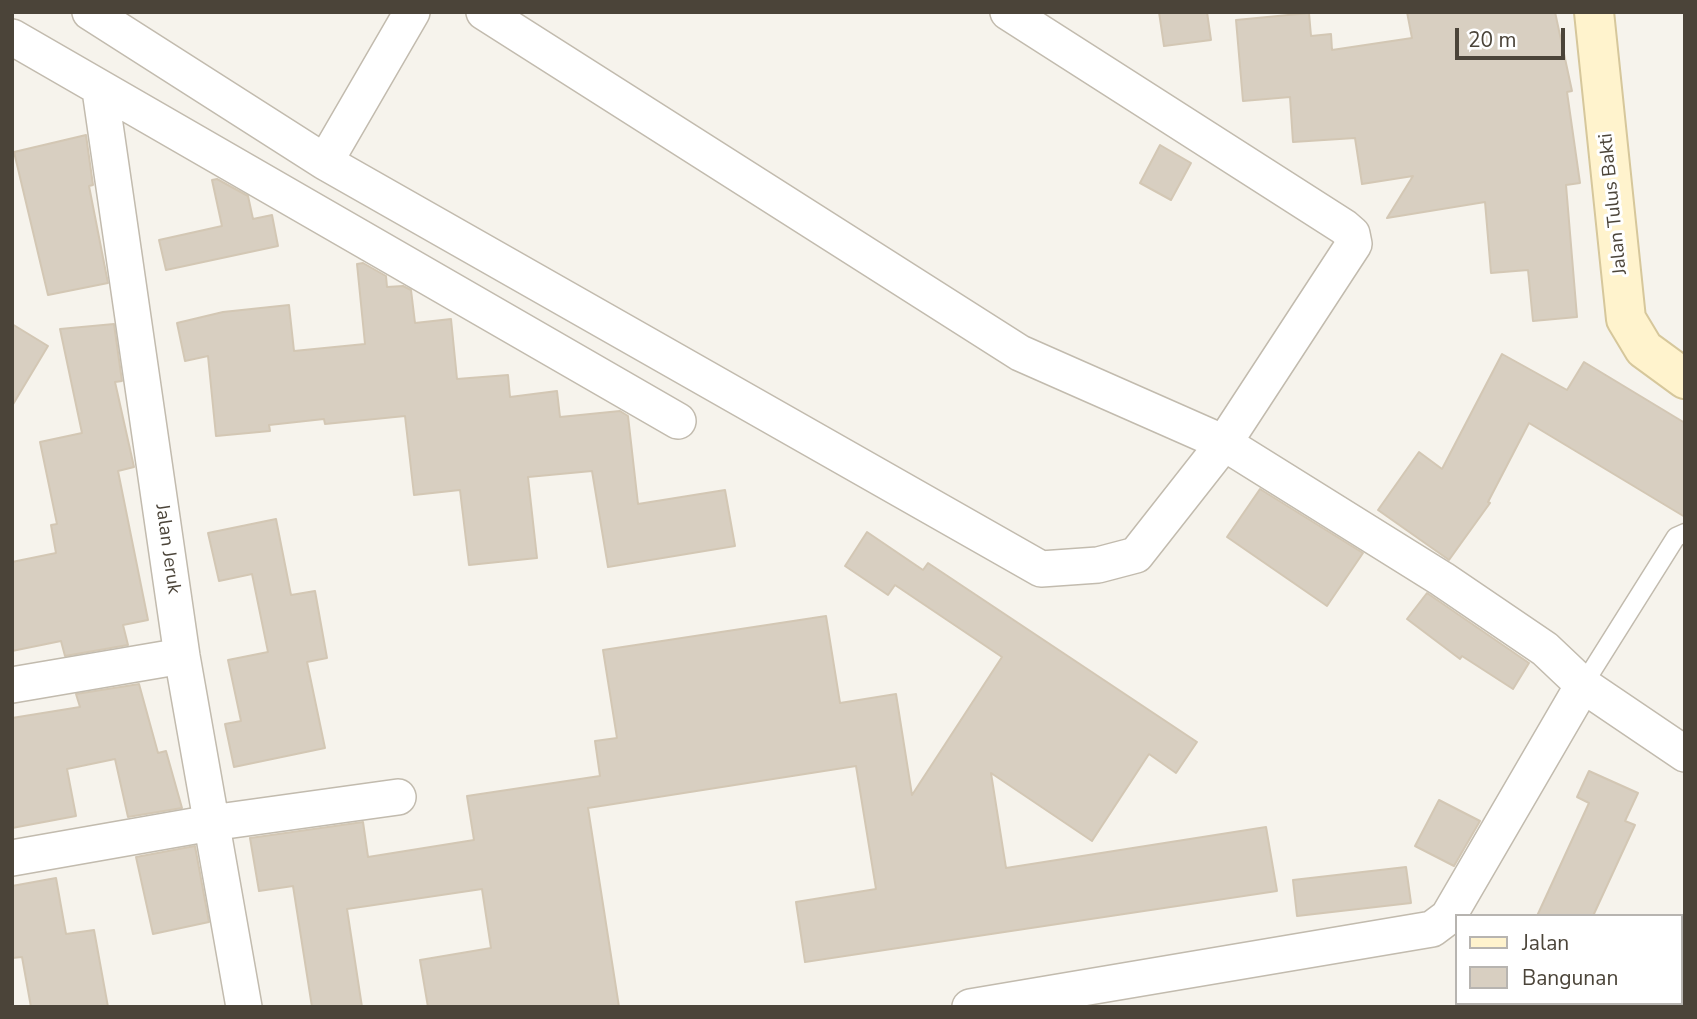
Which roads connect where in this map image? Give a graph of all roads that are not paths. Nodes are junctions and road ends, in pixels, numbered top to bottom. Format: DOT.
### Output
graph roads {
  1 [pos="90,12"];
  2 [pos="412,12"];
  3 [pos="484,12"];
  4 [pos="1008,12"];
  5 [pos="1594,12"];
  6 [pos="12,37"];
  7 [pos="100,90"];
  8 [pos="325,162"];
  9 [pos="1681,377"];
  10 [pos="678,421"];
  11 [pos="1224,443"];
  12 [pos="1685,533"];
  13 [pos="182,656"];
  14 [pos="12,685"];
  15 [pos="1583,685"];
  16 [pos="1685,754"];
  17 [pos="398,797"];
  18 [pos="211,823"];
  19 [pos="12,858"];
  20 [pos="244,1007"];
  21 [pos="970,1007"];
  1 -- 8 [label="street"];
  2 -- 8 [label="street"];
  3 -- 11 [label="street"];
  4 -- 11 [label="street"];
  5 -- 9 [label="main road, Jalan Tulus Bakti"];
  6 -- 7 [label="street"];
  7 -- 10 [label="street"];
  7 -- 13 [label="street, Jalan Jeruk"];
  8 -- 11 [label="street"];
  11 -- 15 [label="street"];
  12 -- 15 [label="lane"];
  13 -- 14 [label="street"];
  13 -- 18 [label="street, Jalan Jeruk"];
  15 -- 16 [label="street"];
  15 -- 21 [label="street"];
  17 -- 18 [label="street"];
  18 -- 19 [label="street"];
  18 -- 20 [label="street, Jalan Jeruk"];
}
